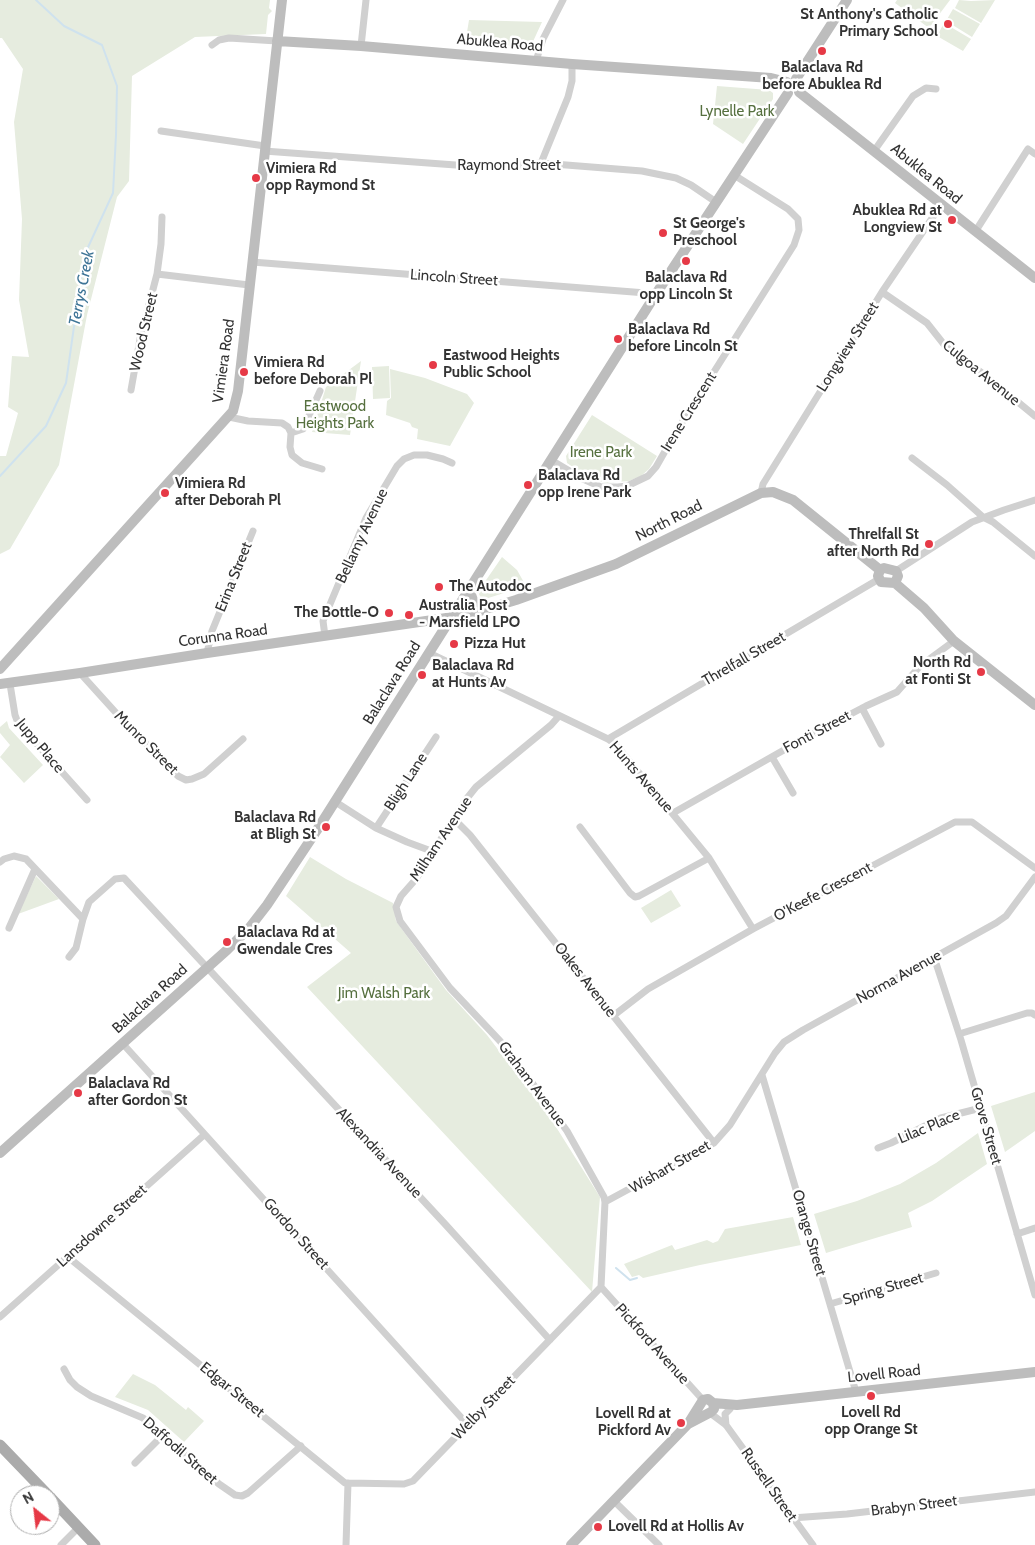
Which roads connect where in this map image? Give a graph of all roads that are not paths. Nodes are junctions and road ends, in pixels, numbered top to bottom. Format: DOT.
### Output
graph roads {
  1 [pos="282,0"];
  2 [pos="366,0"];
  3 [pos="563,0"];
  4 [pos="847,0"];
  5 [pos="277,41"];
  6 [pos="212,45"];
  7 [pos="361,46"];
  8 [pos="536,61"];
  9 [pos="572,64"];
  10 [pos="790,85"];
  11 [pos="936,89"];
  12 [pos="161,131"];
  13 [pos="265,148"];
  14 [pos="874,152"];
  15 [pos="1035,154"];
  16 [pos="541,163"];
  17 [pos="734,176"];
  18 [pos="716,202"];
  19 [pos="941,205"];
  20 [pos="162,217"];
  21 [pos="975,232"];
  22 [pos="252,262"];
  23 [pos="157,274"];
  24 [pos="1035,278"];
  25 [pos="249,285"];
  26 [pos="882,292"];
  27 [pos="654,297"];
  28 [pos="131,390"];
  29 [pos="320,391"];
  30 [pos="1035,416"];
  31 [pos="229,417"];
  32 [pos="291,433"];
  33 [pos="912,458"];
  34 [pos="551,460"];
  35 [pos="452,464"];
  36 [pos="322,469"];
  37 [pos="761,493"];
  38 [pos="1035,500"];
  39 [pos="984,517"];
  40 [pos="253,531"];
  41 [pos="1035,556"];
  42 [pos="896,571"];
  43 [pos="879,575"];
  44 [pos="895,583"];
  45 [pos="469,589"];
  46 [pos="487,609"];
  47 [pos="451,617"];
  48 [pos="325,636"];
  49 [pos="954,641"];
  50 [pos="429,652"];
  51 [pos="207,653"];
  52 [pos="0,669"];
  53 [pos="80,673"];
  54 [pos="5,684"];
  55 [pos="1035,705"];
  56 [pos="862,708"];
  57 [pos="559,716"];
  58 [pos="436,737"];
  59 [pos="242,739"];
  60 [pos="608,739"];
  61 [pos="881,744"];
  62 [pos="772,757"];
  63 [pos="794,793"];
  64 [pos="87,800"];
  65 [pos="334,801"];
  66 [pos="673,813"];
  67 [pos="454,820"];
  68 [pos="376,828"];
  69 [pos="580,828"];
  70 [pos="434,852"];
  71 [pos="709,858"];
  72 [pos="0,862"];
  73 [pos="1035,868"];
  74 [pos="35,869"];
  75 [pos="1035,878"];
  76 [pos="396,907"];
  77 [pos="83,919"];
  78 [pos="9,928"];
  79 [pos="753,929"];
  80 [pos="69,956"];
  81 [pos="934,957"];
  82 [pos="208,968"];
  83 [pos="1035,1015"];
  84 [pos="613,1016"];
  85 [pos="959,1034"];
  86 [pos="123,1044"];
  87 [pos="762,1075"];
  88 [pos="981,1108"];
  89 [pos="204,1135"];
  90 [pos="714,1143"];
  91 [pos="878,1148"];
  92 [pos="0,1154"];
  93 [pos="606,1202"];
  94 [pos="1035,1228"];
  95 [pos="1017,1234"];
  96 [pos="68,1257"];
  97 [pos="936,1273"];
  98 [pos="601,1287"];
  99 [pos="1035,1294"];
  100 [pos="830,1304"];
  101 [pos="0,1317"];
  102 [pos="550,1340"];
  103 [pos="64,1369"];
  104 [pos="1035,1372"];
  105 [pos="856,1392"];
  106 [pos="734,1407"];
  107 [pos="707,1408"];
  108 [pos="468,1425"];
  109 [pos="726,1425"];
  110 [pos="163,1436"];
  111 [pos="301,1446"];
  112 [pos="1,1447"];
  113 [pos="135,1463"];
  114 [pos="348,1483"];
  115 [pos="38,1485"];
  116 [pos="1035,1492"];
  117 [pos="614,1501"];
  118 [pos="60,1507"];
  119 [pos="792,1518"];
  120 [pos="79,1527"];
  121 [pos="61,1545"];
  122 [pos="95,1545"];
  123 [pos="346,1545"];
  124 [pos="571,1545"];
  125 [pos="659,1545"];
  126 [pos="813,1545"];
  1 -- 5 [label="street, Vimiera Road"];
  2 -- 7 [label="street"];
  3 -- 8 [label="street"];
  4 -- 10 [label="street, Balaclava Road"];
  5 -- 6 [label="street, Abuklea Road"];
  5 -- 7 [label="street, Abuklea Road"];
  5 -- 13 [label="street, Vimiera Road"];
  7 -- 8 [label="street, Abuklea Road"];
  8 -- 9 [label="street, Abuklea Road"];
  9 -- 10 [label="street, Abuklea Road"];
  9 -- 16 [label="street"];
  10 -- 14 [label="street, Abuklea Road"];
  10 -- 17 [label="street, Balaclava Road"];
  11 -- 14 [label="street"];
  12 -- 13 [label="street, Raymond Street"];
  13 -- 16 [label="street, Raymond Street"];
  13 -- 22 [label="street, Vimiera Road"];
  14 -- 19 [label="street, Abuklea Road"];
  15 -- 21 [label="street"];
  16 -- 18 [label="street, Raymond Street"];
  17 -- 18 [label="street, Balaclava Road"];
  17 -- 34 [label="street, Irene Crescent"];
  18 -- 27 [label="street, Balaclava Road"];
  19 -- 21 [label="street, Abuklea Road"];
  19 -- 26 [label="street, Longview Street"];
  20 -- 23 [label="street, Wood Street"];
  21 -- 24 [label="street, Abuklea Road"];
  22 -- 25 [label="street, Vimiera Road"];
  22 -- 27 [label="street, Lincoln Street"];
  23 -- 25 [label="street, Wood Street"];
  23 -- 28 [label="street, Wood Street"];
  25 -- 31 [label="street, Vimiera Road"];
  26 -- 30 [label="street, Culgoa Avenue"];
  26 -- 37 [label="street, Longview Street"];
  27 -- 34 [label="street, Balaclava Road"];
  29 -- 32 [label="street"];
  31 -- 32 [label="street"];
  31 -- 52 [label="street, Vimiera Road"];
  32 -- 36 [label="street"];
  33 -- 39 [label="street"];
  34 -- 45 [label="street, Balaclava Road"];
  35 -- 48 [label="street, Bellamy Avenue"];
  37 -- 43 [label="street"];
  37 -- 46 [label="street, North Road"];
  38 -- 39 [label="street"];
  39 -- 41 [label="street"];
  39 -- 42 [label="street"];
  40 -- 51 [label="street, Erina Street"];
  42 -- 43 [label="street"];
  42 -- 44 [label="street"];
  43 -- 44 [label="street"];
  43 -- 60 [label="street, Threlfall Street"];
  44 -- 49 [label="street"];
  45 -- 46 [label="street"];
  45 -- 47 [label="street, Balaclava Road"];
  46 -- 47 [label="street, North Road"];
  47 -- 48 [label="street, Corunna Road"];
  47 -- 50 [label="street, Balaclava Road"];
  48 -- 51 [label="street, Corunna Road"];
  49 -- 55 [label="street"];
  49 -- 56 [label="street, Fonti Street"];
  50 -- 57 [label="street, Hunts Avenue"];
  50 -- 65 [label="street, Balaclava Road"];
  51 -- 53 [label="street, Corunna Road"];
  53 -- 54 [label="street, Corunna Road"];
  53 -- 59 [label="street, Munro Street"];
  54 -- 64 [label="street, Jupp Place"];
  56 -- 61 [label="street"];
  56 -- 62 [label="street, Fonti Street"];
  57 -- 60 [label="street, Hunts Avenue"];
  57 -- 67 [label="street, Milham Avenue"];
  58 -- 68 [label="street, Bligh Lane"];
  60 -- 66 [label="street, Hunts Avenue"];
  62 -- 63 [label="street"];
  62 -- 66 [label="street, Fonti Street"];
  65 -- 68 [label="street"];
  65 -- 82 [label="street, Balaclava Road"];
  66 -- 71 [label="street, Hunts Avenue"];
  67 -- 70 [label="street, Milham Avenue"];
  67 -- 84 [label="street, Oakes Avenue"];
  68 -- 70 [label="street"];
  69 -- 71 [label="street"];
  70 -- 76 [label="street, Milham Avenue"];
  71 -- 79 [label="street, Hunts Avenue"];
  72 -- 74 [label="street"];
  73 -- 79 [label="street, O'Keefe Crescent"];
  74 -- 77 [label="street"];
  74 -- 78 [label="street"];
  75 -- 81 [label="street, Norma Avenue"];
  76 -- 93 [label="street, Graham Avenue"];
  77 -- 80 [label="street"];
  77 -- 82 [label="street, Alexandria Avenue"];
  79 -- 84 [label="street, O'Keefe Crescent"];
  81 -- 85 [label="street, Grove Street"];
  81 -- 87 [label="street, Norma Avenue"];
  82 -- 86 [label="street, Balaclava Road"];
  82 -- 102 [label="street, Alexandria Avenue"];
  83 -- 85 [label="street"];
  84 -- 90 [label="street, Oakes Avenue"];
  85 -- 88 [label="street, Grove Street"];
  86 -- 89 [label="street, Gordon Street"];
  86 -- 92 [label="street, Balaclava Road"];
  87 -- 90 [label="street, Wishart Street"];
  87 -- 100 [label="street, Orange Street"];
  88 -- 91 [label="street, Lilac Place"];
  88 -- 95 [label="street, Grove Street"];
  89 -- 96 [label="street, Lansdowne Street"];
  89 -- 108 [label="street, Gordon Street"];
  90 -- 93 [label="street, Wishart Street"];
  93 -- 98 [label="street"];
  94 -- 95 [label="street"];
  95 -- 99 [label="street, Grove Street"];
  96 -- 101 [label="street, Lansdowne Street"];
  96 -- 111 [label="street, Edgar Street"];
  97 -- 100 [label="street, Spring Street"];
  98 -- 102 [label="street, Welby Street"];
  98 -- 107 [label="street, Pickford Avenue"];
  100 -- 105 [label="street, Orange Street"];
  102 -- 108 [label="street, Welby Street"];
  103 -- 110 [label="street, Daffodil Street"];
  104 -- 105 [label="street, Lovell Road"];
  105 -- 106 [label="street, Lovell Road"];
  106 -- 107 [label="street, Lovell Road"];
  106 -- 109 [label="street"];
  107 -- 109 [label="street, Russell Street"];
  107 -- 117 [label="street"];
  108 -- 114 [label="street, Welby Street"];
  109 -- 119 [label="street, Russell Street"];
  110 -- 111 [label="street, Daffodil Street"];
  110 -- 113 [label="street"];
  111 -- 114 [label="street, Edgar Street"];
  112 -- 115 [label="main road"];
  114 -- 123 [label="street"];
  116 -- 119 [label="street, Brabyn Street"];
  117 -- 124 [label="street"];
  117 -- 125 [label="street"];
  118 -- 120 [label="main road"];
  119 -- 126 [label="street, Russell Street"];
  120 -- 121 [label="street"];
  120 -- 122 [label="main road"];
}
